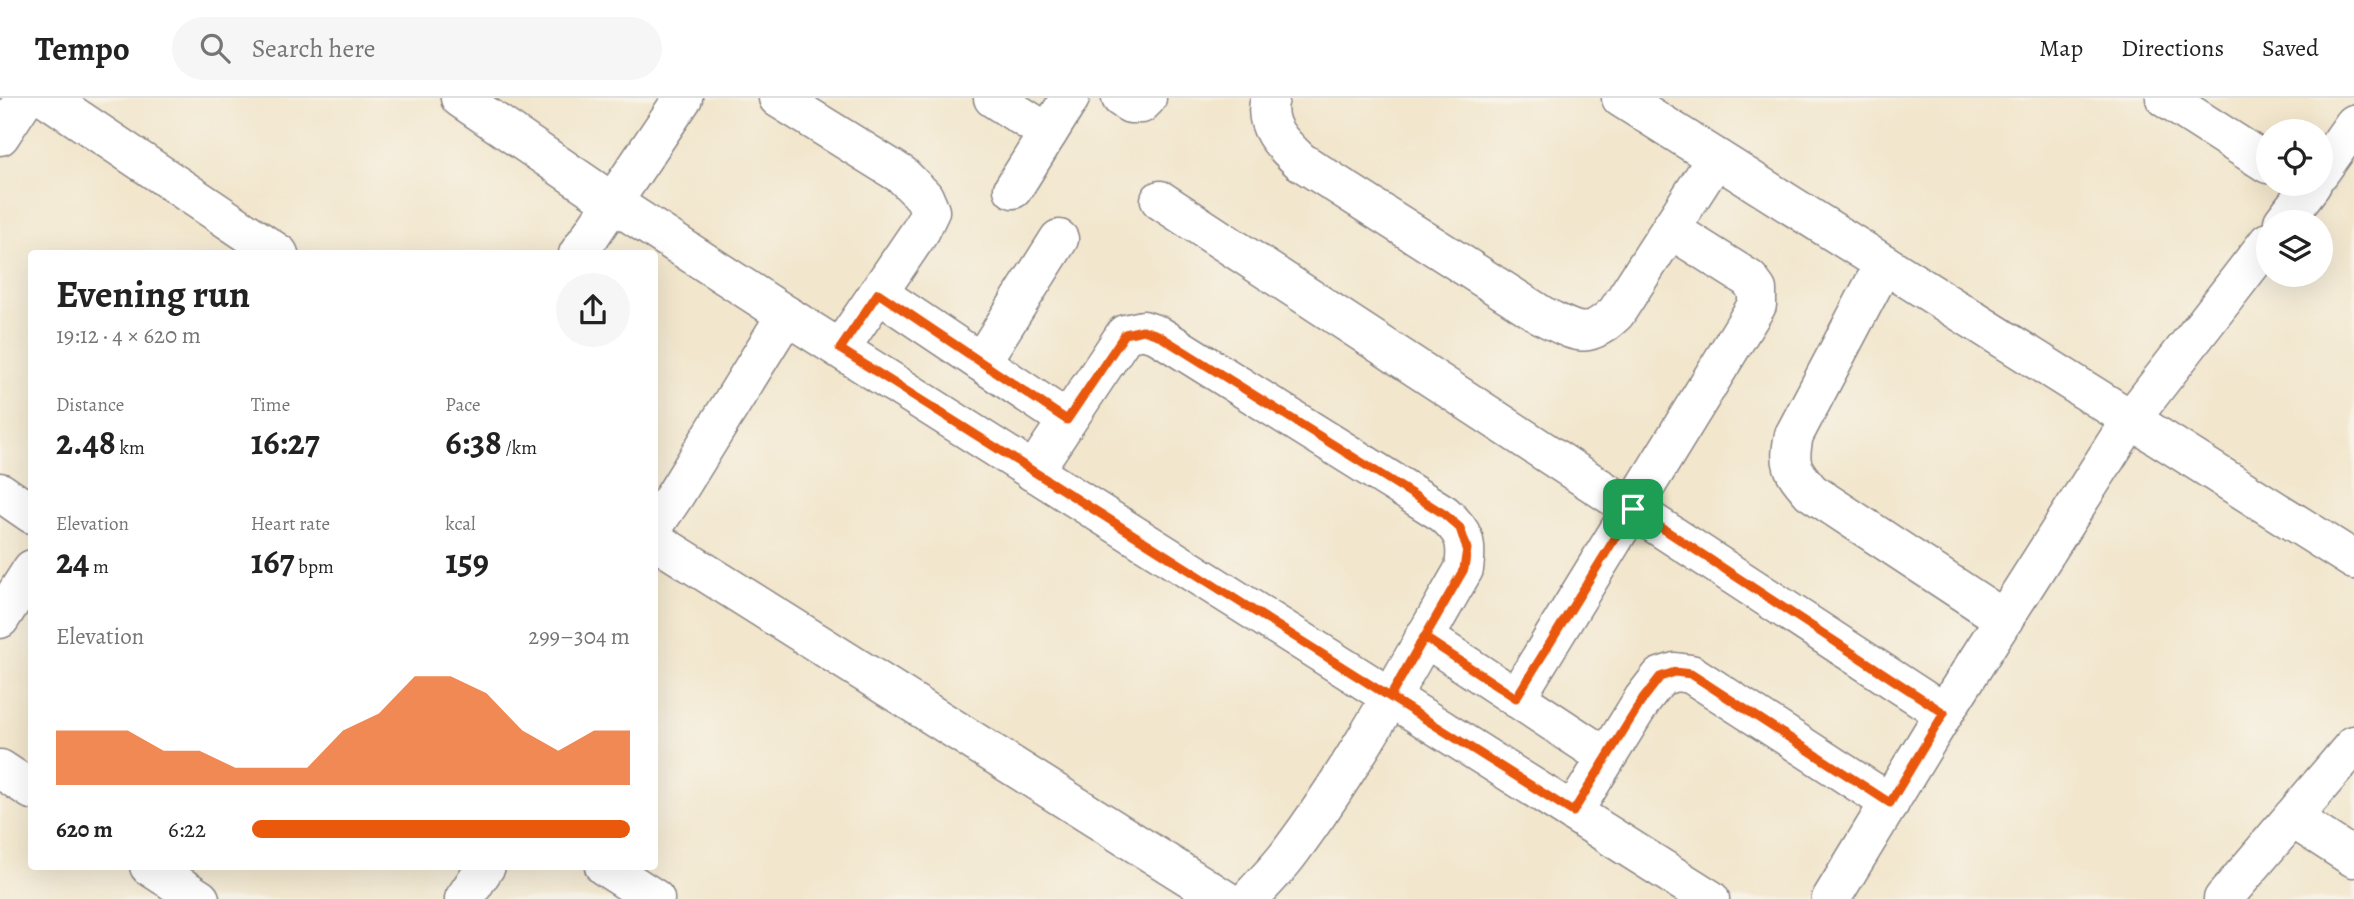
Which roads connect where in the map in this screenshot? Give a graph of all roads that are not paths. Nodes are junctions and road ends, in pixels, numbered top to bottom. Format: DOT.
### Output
graph roads {
  1 [pos="25,98"];
  2 [pos="47,98"];
  3 [pos="460,98"];
  4 [pos="683,98"];
  5 [pos="778,98"];
  6 [pos="993,98"];
  7 [pos="1070,98"];
  8 [pos="1121,98"];
  9 [pos="1147,98"];
  10 [pos="1270,98"];
  11 [pos="1621,98"];
  12 [pos="2165,98"];
  13 [pos="1048,133"];
  14 [pos="0,136"];
  15 [pos="2256,156"];
  16 [pos="1716,158"];
  17 [pos="1013,189"];
  18 [pos="2303,196"];
  19 [pos="1160,200"];
  20 [pos="612,202"];
  21 [pos="2292,210"];
  22 [pos="1670,229"];
  23 [pos="1059,239"];
  24 [pos="237,242"];
  25 [pos="265,250"];
  26 [pos="581,250"];
  27 [pos="2256,258"];
  28 [pos="1884,264"];
  29 [pos="878,293"];
  30 [pos="786,315"];
  31 [pos="840,349"];
  32 [pos="981,362"];
  33 [pos="2131,419"];
  34 [pos="1067,420"];
  35 [pos="1033,472"];
  36 [pos="0,492"];
  37 [pos="1633,509"];
  38 [pos="28,511"];
  39 [pos="658,520"];
  40 [pos="658,543"];
  41 [pos="2354,560"];
  42 [pos="28,575"];
  43 [pos="0,619"];
  44 [pos="2004,619"];
  45 [pos="1424,637"];
  46 [pos="1390,697"];
  47 [pos="1516,698"];
  48 [pos="1944,713"];
  49 [pos="2354,746"];
  50 [pos="1606,757"];
  51 [pos="0,769"];
  52 [pos="28,787"];
  53 [pos="1890,803"];
  54 [pos="1573,812"];
  55 [pos="2292,818"];
  56 [pos="2354,858"];
  57 [pos="483,870"];
  58 [pos="610,870"];
  59 [pos="161,877"];
  60 [pos="200,899"];
  61 [pos="464,899"];
  62 [pos="655,899"];
  63 [pos="1224,899"];
  64 [pos="1249,899"];
  65 [pos="1710,899"];
  66 [pos="1831,899"];
  67 [pos="2223,899"];
  1 -- 14 [label="street"];
  2 -- 24 [label="street"];
  3 -- 20 [label="street"];
  4 -- 20 [label="street"];
  5 -- 29 [label="street"];
  6 -- 13 [label="street"];
  7 -- 13 [label="street"];
  8 -- 9 [label="street"];
  10 -- 22 [label="street"];
  11 -- 16 [label="street"];
  12 -- 15 [label="street"];
  13 -- 17 [label="street"];
  16 -- 22 [label="street"];
  16 -- 28 [label="street"];
  18 -- 21 [label="street"];
  19 -- 37 [label="street"];
  20 -- 26 [label="street"];
  20 -- 30 [label="street"];
  22 -- 37 [label="street"];
  23 -- 32 [label="street"];
  24 -- 25 [label="street"];
  27 -- 33 [label="street"];
  28 -- 33 [label="street"];
  28 -- 44 [label="street"];
  29 -- 31 [label="street"];
  29 -- 32 [label="street"];
  30 -- 31 [label="street"];
  30 -- 39 [label="street"];
  31 -- 35 [label="street"];
  32 -- 34 [label="street"];
  33 -- 41 [label="street"];
  33 -- 44 [label="street"];
  34 -- 35 [label="street"];
  34 -- 45 [label="street"];
  35 -- 46 [label="street"];
  36 -- 38 [label="street"];
  37 -- 47 [label="street"];
  37 -- 48 [label="street"];
  40 -- 63 [label="street"];
  42 -- 43 [label="street"];
  44 -- 48 [label="street"];
  45 -- 46 [label="street"];
  45 -- 47 [label="street"];
  46 -- 54 [label="street"];
  46 -- 64 [label="street"];
  47 -- 50 [label="street"];
  48 -- 53 [label="street"];
  49 -- 55 [label="street"];
  50 -- 53 [label="street"];
  50 -- 54 [label="street"];
  51 -- 52 [label="street"];
  53 -- 66 [label="street"];
  54 -- 65 [label="street"];
  55 -- 56 [label="street"];
  55 -- 67 [label="street"];
  57 -- 61 [label="street"];
  58 -- 62 [label="street"];
  59 -- 60 [label="street"];
}
